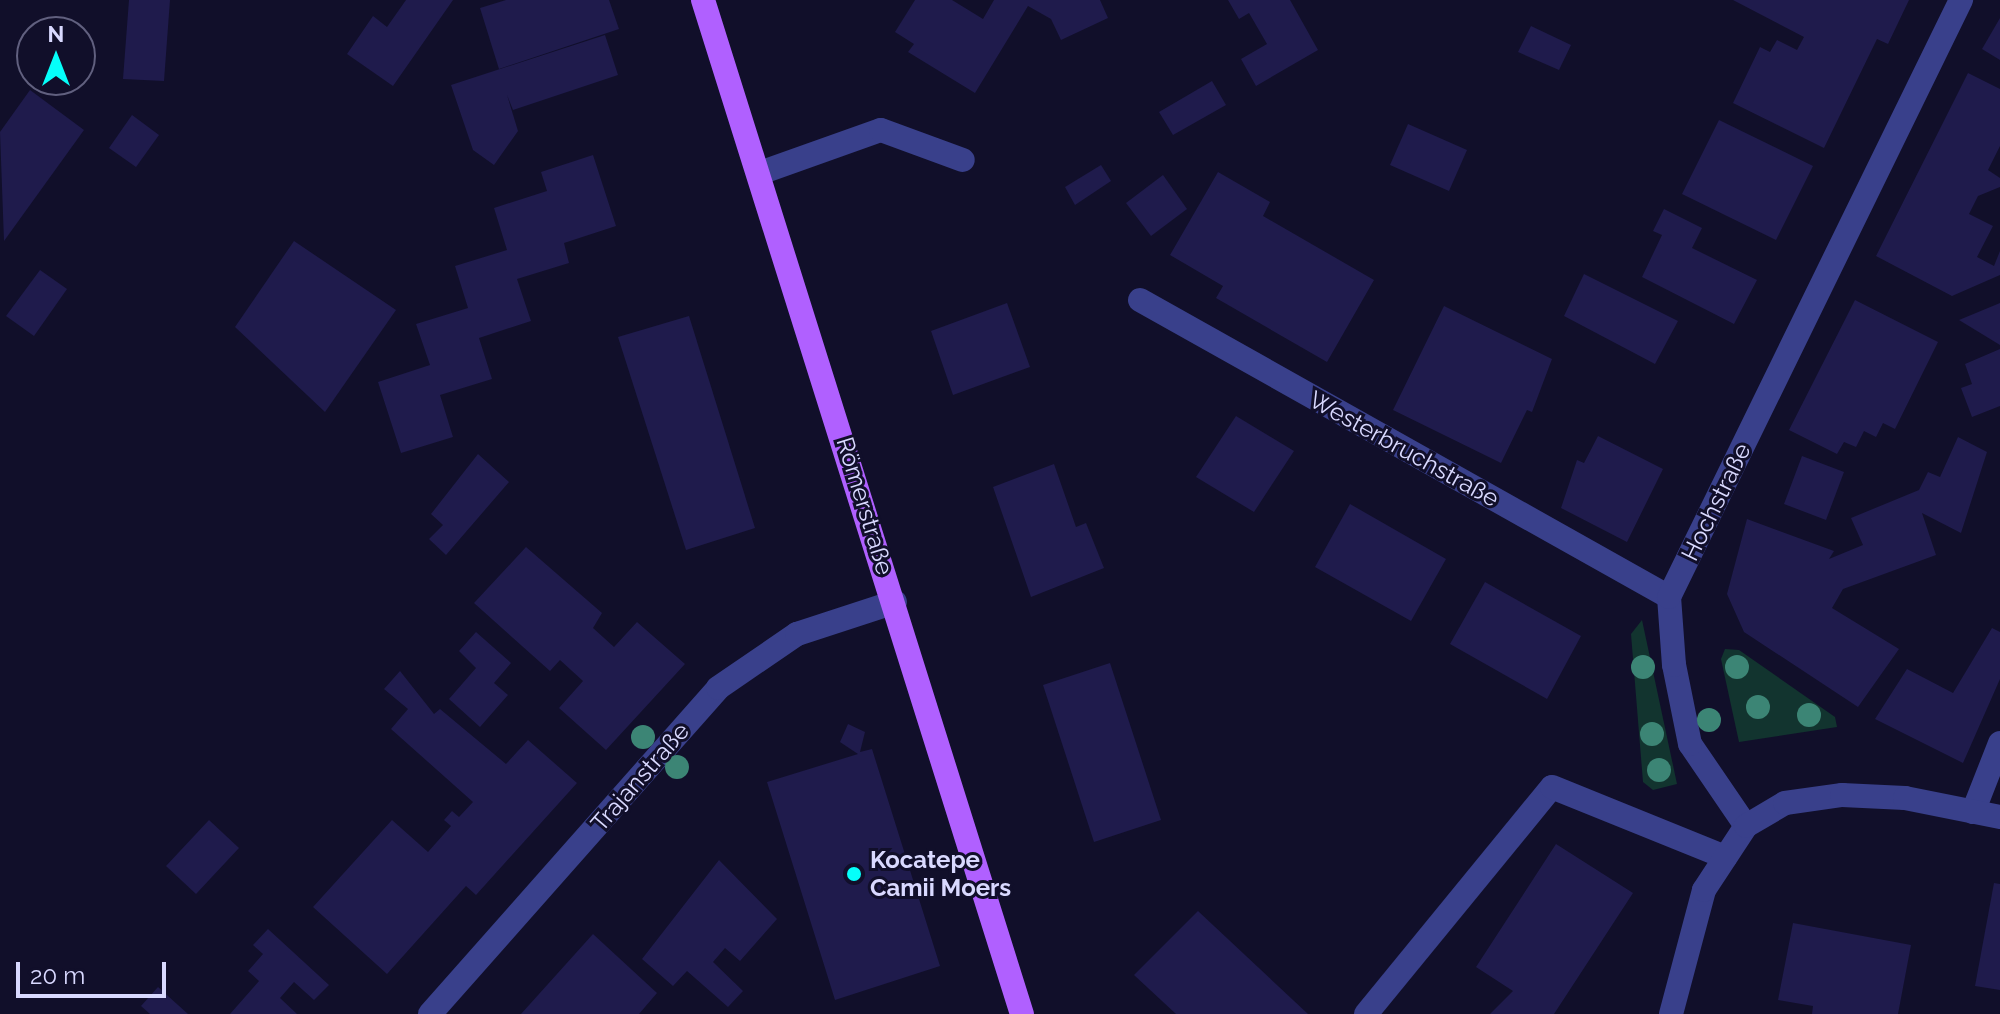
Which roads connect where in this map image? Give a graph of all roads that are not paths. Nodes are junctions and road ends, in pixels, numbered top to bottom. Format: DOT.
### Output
graph roads {
  1 [pos="703,0"];
  2 [pos="1961,0"];
  3 [pos="963,160"];
  4 [pos="760,173"];
  5 [pos="1140,300"];
  6 [pos="1669,597"];
  7 [pos="895,602"];
  8 [pos="2000,743"];
  9 [pos="1973,812"];
  10 [pos="2000,817"];
  11 [pos="1746,826"];
  12 [pos="1725,857"];
  13 [pos="430,1014"];
  14 [pos="1022,1014"];
  15 [pos="1366,1014"];
  16 [pos="1671,1014"];
  1 -- 4 [label="main road, Römerstraße"];
  2 -- 6 [label="street, Hochstraße"];
  3 -- 4 [label="street"];
  4 -- 7 [label="main road, Römerstraße"];
  5 -- 6 [label="street, Westerbruchstraße"];
  6 -- 11 [label="street"];
  7 -- 13 [label="street, Trajanstraße"];
  7 -- 14 [label="main road, Römerstraße"];
  8 -- 9 [label="street"];
  9 -- 10 [label="street"];
  9 -- 11 [label="street"];
  11 -- 12 [label="street"];
  12 -- 15 [label="street"];
  12 -- 16 [label="street"];
}
